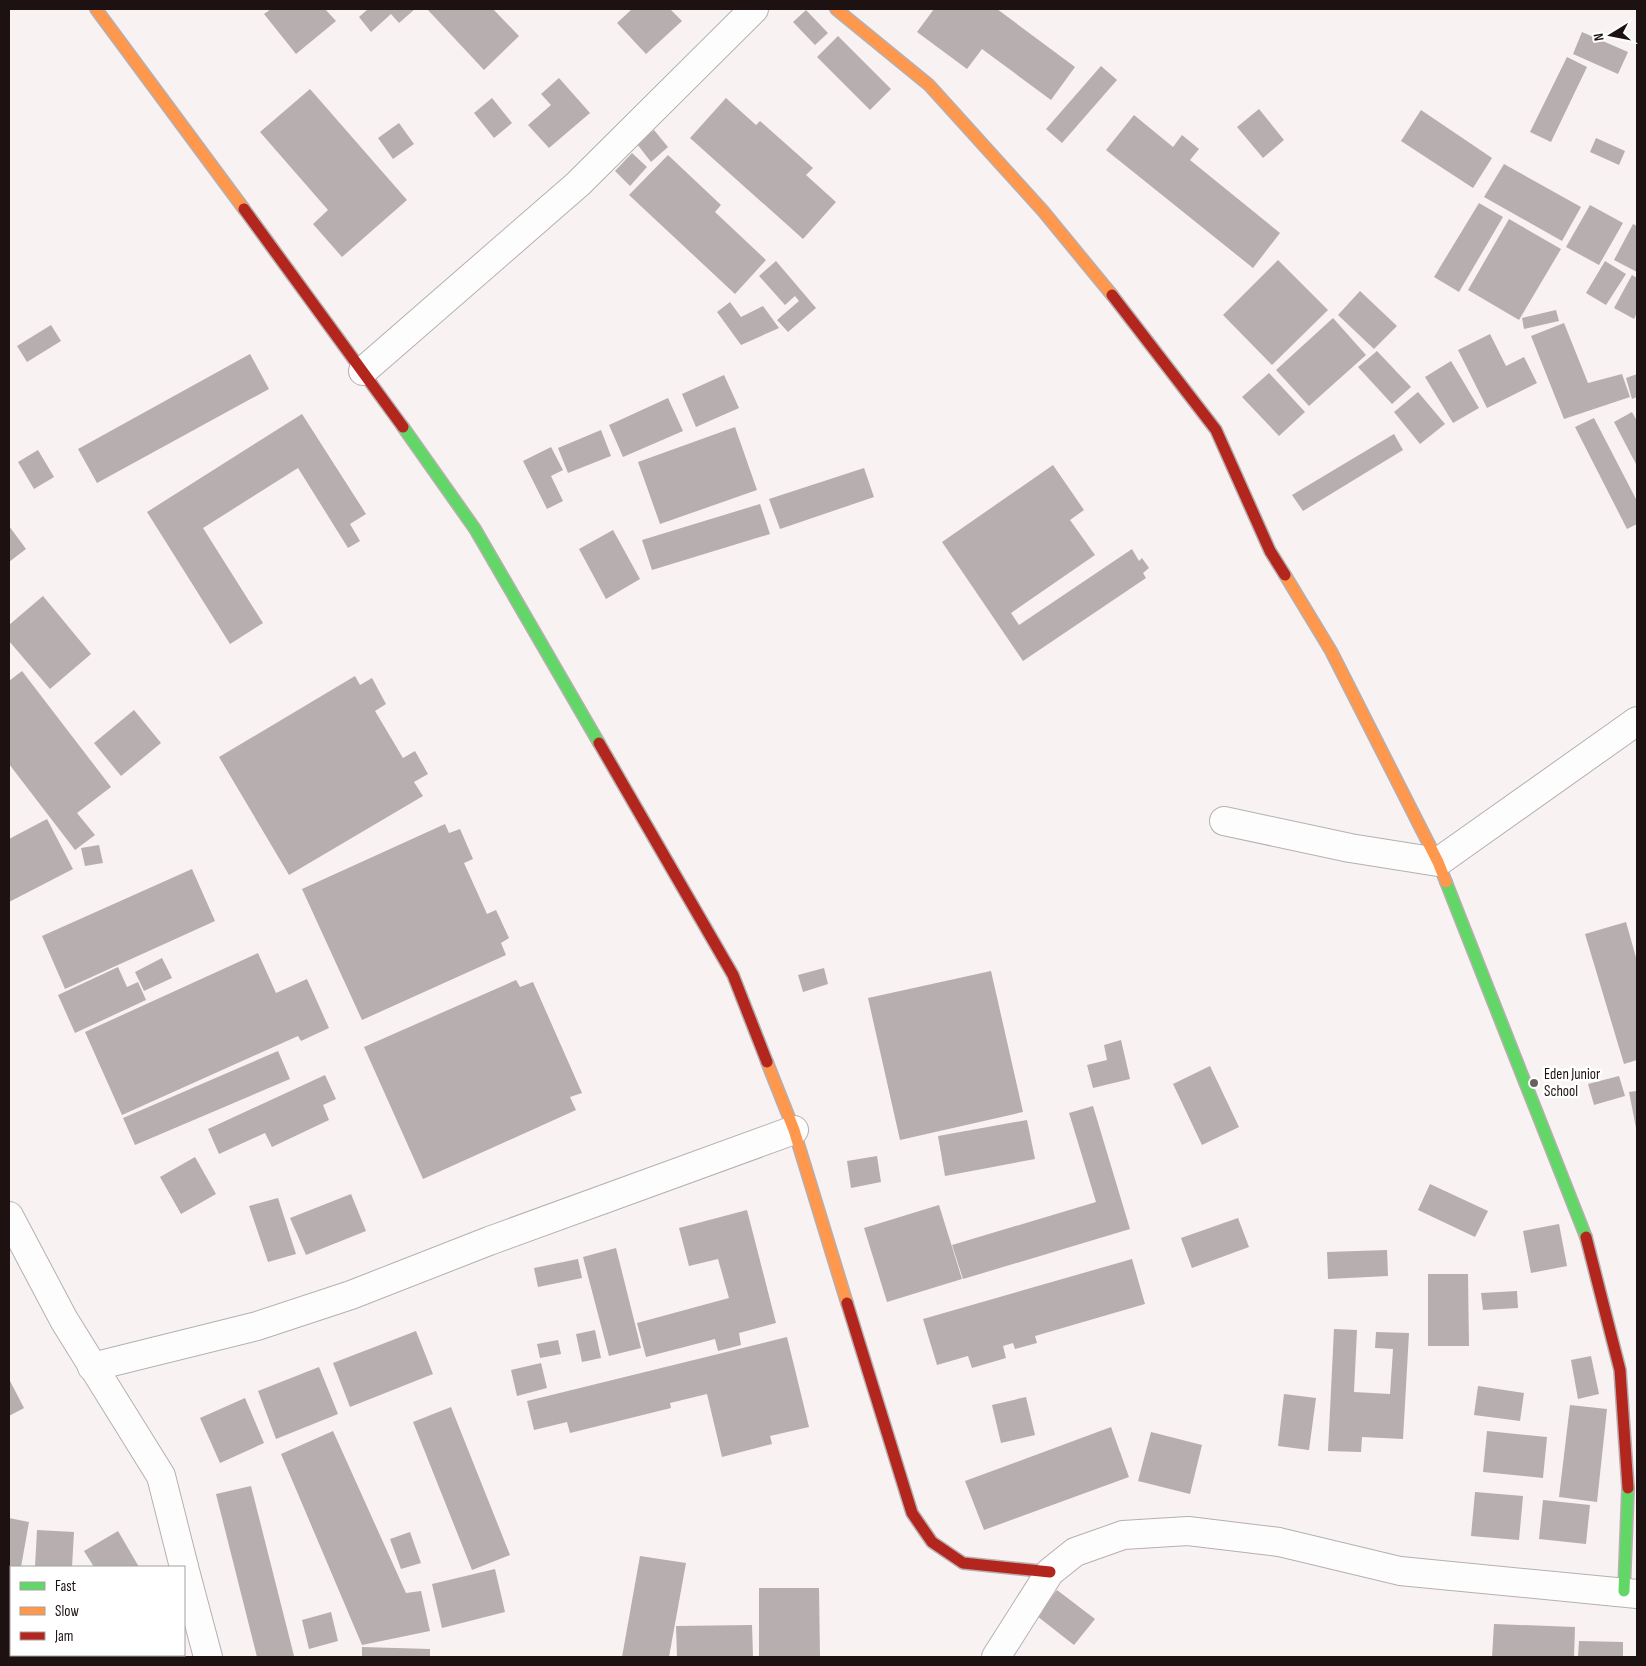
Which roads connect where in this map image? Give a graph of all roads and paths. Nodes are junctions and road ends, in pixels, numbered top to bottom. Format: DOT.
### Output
graph roads {
  1 [pos="96,9"];
  2 [pos="754,9"];
  3 [pos="836,9"];
  4 [pos="363,371"];
  5 [pos="1637,721"];
  6 [pos="1224,821"];
  7 [pos="1438,862"];
  8 [pos="794,1130"];
  9 [pos="9,1216"];
  10 [pos="92,1367"];
  11 [pos="184,1566"];
  12 [pos="185,1571"];
  13 [pos="1050,1572"];
  14 [pos="1630,1592"];
  15 [pos="208,1657"];
  16 [pos="996,1657"];
  1 -- 4 [label="street"];
  2 -- 4 [label="street"];
  3 -- 7 [label="street"];
  4 -- 8 [label="street"];
  5 -- 7 [label="street"];
  6 -- 7 [label="street"];
  7 -- 14 [label="street"];
  8 -- 10 [label="street"];
  8 -- 13 [label="street"];
  9 -- 10 [label="street"];
  10 -- 11 [label="street"];
  12 -- 15 [label="street"];
  13 -- 14 [label="street"];
  13 -- 16 [label="street"];
}
